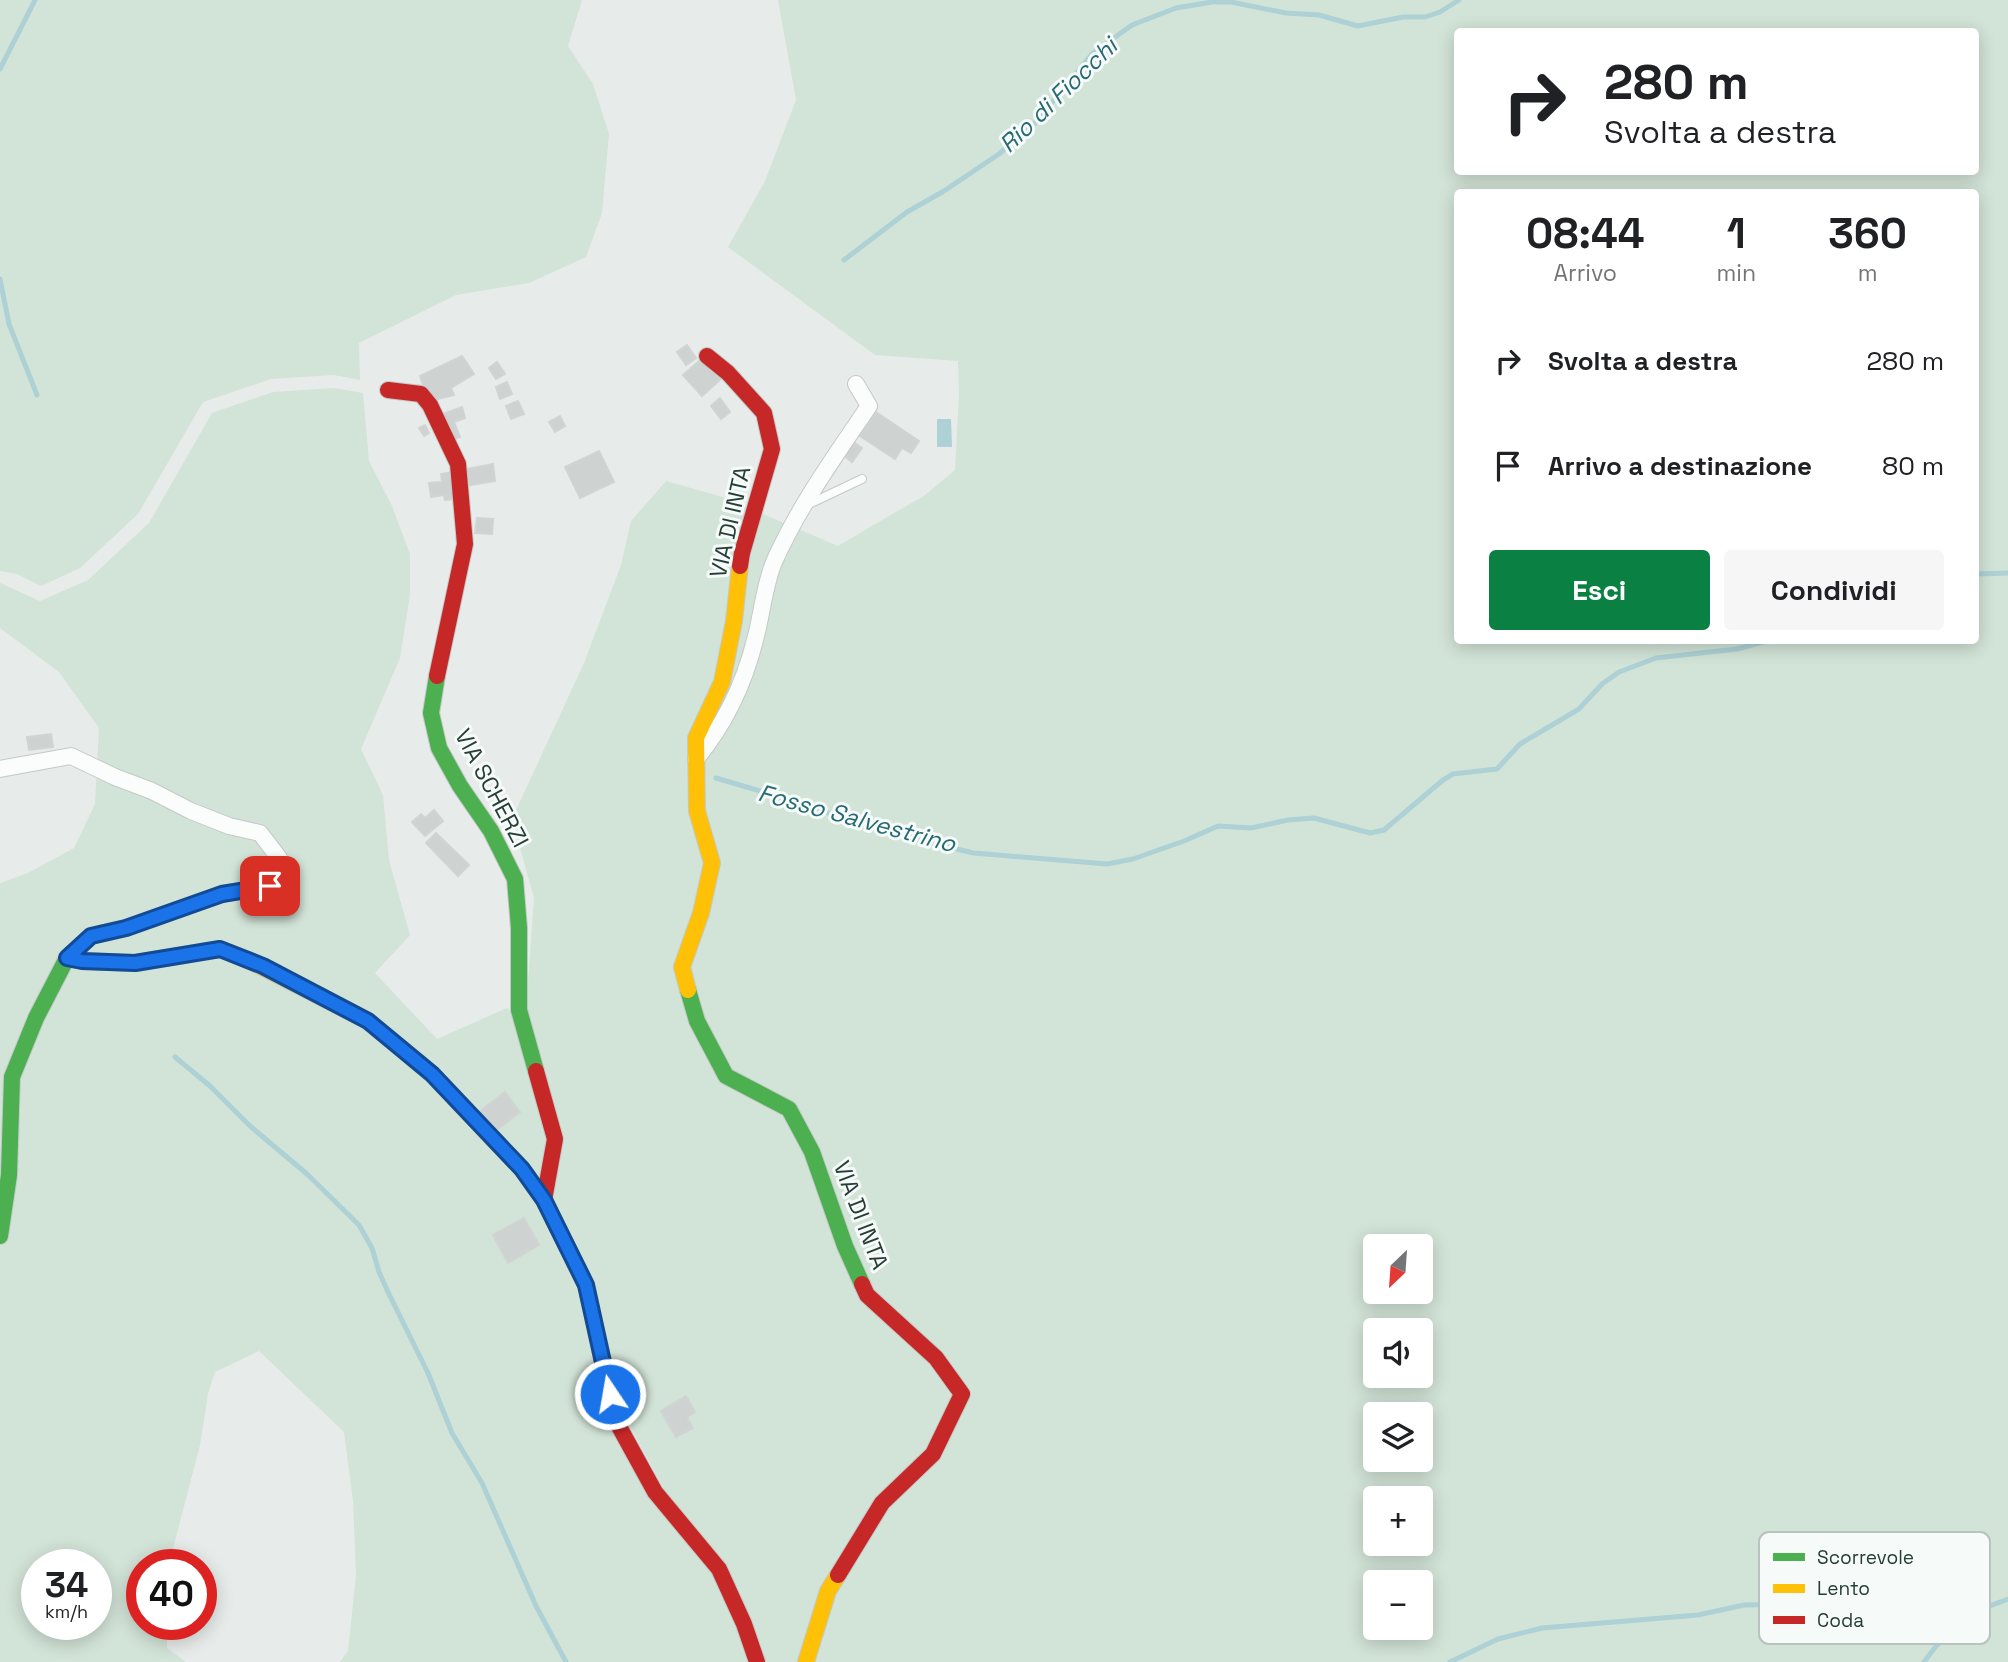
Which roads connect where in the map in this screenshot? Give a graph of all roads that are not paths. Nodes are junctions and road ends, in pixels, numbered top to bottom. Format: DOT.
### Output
graph roads {
  1 [pos="707,356"];
  2 [pos="856,384"];
  3 [pos="388,390"];
  4 [pos="862,479"];
  5 [pos="803,507"];
  6 [pos="696,759"];
  7 [pos="0,769"];
  8 [pos="67,958"];
  9 [pos="544,1200"];
  10 [pos="0,1236"];
  11 [pos="757,1662"];
  12 [pos="806,1662"];
  1 -- 6 [label="street, VIA DI INTA"];
  2 -- 5 [label="street"];
  3 -- 9 [label="street, VIA SCHERZI"];
  4 -- 5 [label="lane"];
  5 -- 6 [label="street"];
  6 -- 12 [label="street, VIA DI INTA"];
  7 -- 8 [label="street"];
  8 -- 9 [label="street"];
  8 -- 10 [label="street"];
  9 -- 11 [label="street"];
}
